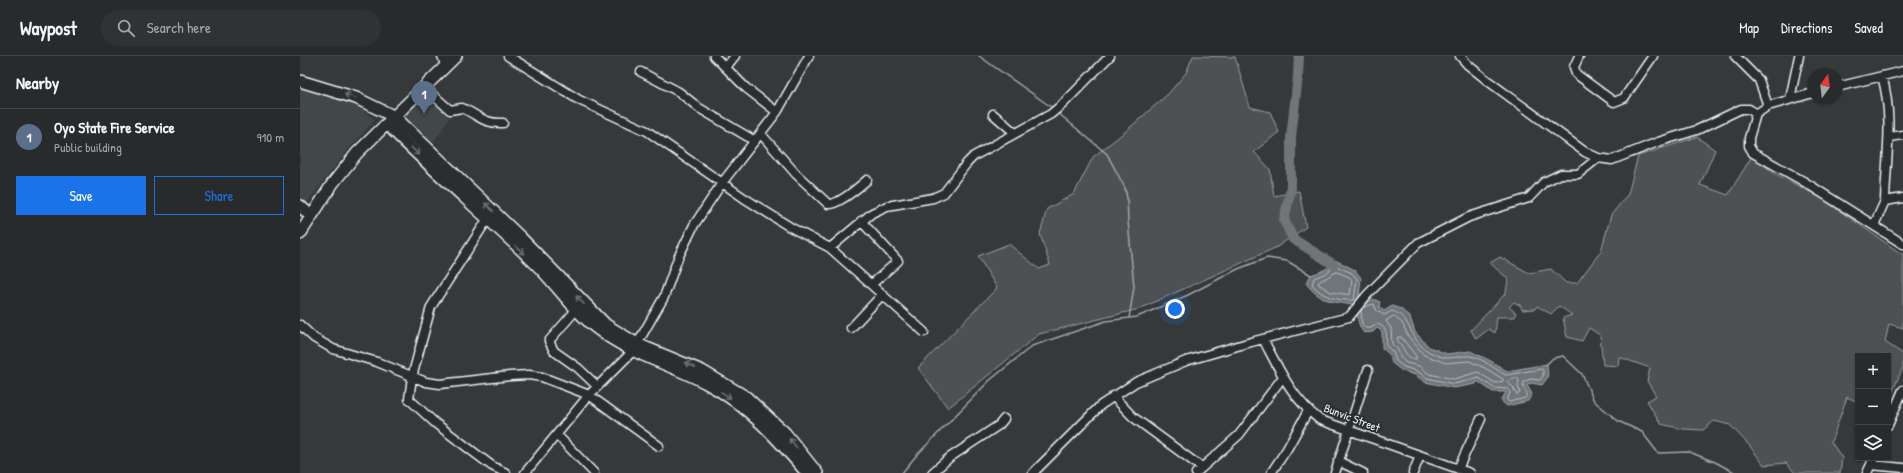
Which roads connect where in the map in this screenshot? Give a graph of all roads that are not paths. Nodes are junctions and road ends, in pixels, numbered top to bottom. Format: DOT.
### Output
graph roads {
  1 [pos="456,56"];
  2 [pos="508,56"];
  3 [pos="714,56"];
  4 [pos="735,56"];
  5 [pos="809,56"];
  6 [pos="1110,56"];
  7 [pos="1460,56"];
  8 [pos="1578,56"];
  9 [pos="1652,56"];
  10 [pos="1735,56"];
  11 [pos="1799,56"];
  12 [pos="443,61"];
  13 [pos="726,68"];
  14 [pos="1903,71"];
  15 [pos="641,72"];
  16 [pos="1882,76"];
  17 [pos="300,81"];
  18 [pos="1843,86"];
  19 [pos="424,87"];
  20 [pos="1807,95"];
  21 [pos="1790,99"];
  22 [pos="1768,106"];
  23 [pos="777,112"];
  24 [pos="993,114"];
  25 [pos="1756,114"];
  26 [pos="391,121"];
  27 [pos="503,123"];
  28 [pos="1015,133"];
  29 [pos="761,134"];
  30 [pos="1903,135"];
  31 [pos="1889,137"];
  32 [pos="755,141"];
  33 [pos="1598,158"];
  34 [pos="867,180"];
  35 [pos="722,184"];
  36 [pos="1903,198"];
  37 [pos="1885,201"];
  38 [pos="300,206"];
  39 [pos="311,216"];
  40 [pos="487,220"];
  41 [pos="861,221"];
  42 [pos="1874,225"];
  43 [pos="300,234"];
  44 [pos="1903,244"];
  45 [pos="830,248"];
  46 [pos="872,284"];
  47 [pos="882,295"];
  48 [pos="576,310"];
  49 [pos="300,326"];
  50 [pos="851,328"];
  51 [pos="924,332"];
  52 [pos="1263,339"];
  53 [pos="635,348"];
  54 [pos="1368,370"];
  55 [pos="412,377"];
  56 [pos="1283,377"];
  57 [pos="597,386"];
  58 [pos="589,395"];
  59 [pos="1902,395"];
  60 [pos="1113,396"];
  61 [pos="1308,411"];
  62 [pos="1004,419"];
  63 [pos="1480,419"];
  64 [pos="1891,419"];
  65 [pos="1348,431"];
  66 [pos="557,435"];
  67 [pos="659,446"];
  68 [pos="1420,456"];
  69 [pos="1338,461"];
  70 [pos="1872,462"];
  71 [pos="1903,468"];
  72 [pos="1458,469"];
  73 [pos="1036,470"];
  74 [pos="1198,470"];
  75 [pos="506,473"];
  76 [pos="525,473"];
  77 [pos="594,473"];
  78 [pos="807,473"];
  79 [pos="817,473"];
  80 [pos="932,473"];
  81 [pos="1046,473"];
  82 [pos="1271,473"];
  83 [pos="1335,473"];
  84 [pos="1363,473"];
  85 [pos="1413,473"];
  86 [pos="1470,473"];
  87 [pos="1867,473"];
  1 -- 12 [label="main road"];
  2 -- 35 [label="street"];
  3 -- 13 [label="street"];
  4 -- 13 [label="street"];
  5 -- 23 [label="street"];
  6 -- 28 [label="street"];
  7 -- 33 [label="street"];
  8 -- 9 [label="street"];
  10 -- 22 [label="street"];
  11 -- 21 [label="street"];
  12 -- 19 [label="main road"];
  13 -- 23 [label="street"];
  14 -- 16 [label="street"];
  15 -- 32 [label="street"];
  16 -- 18 [label="street"];
  16 -- 31 [label="street"];
  26 -- 17 [label="main road, one-way"];
  19 -- 26 [label="main road"];
  19 -- 27 [label="street"];
  20 -- 21 [label="street"];
  21 -- 22 [label="street"];
  22 -- 25 [label="street"];
  23 -- 29 [label="street"];
  24 -- 28 [label="street"];
  25 -- 33 [label="street"];
  25 -- 42 [label="street"];
  26 -- 39 [label="main road"];
  26 -- 40 [label="main road, one-way"];
  53 -- 26 [label="main road, one-way"];
  28 -- 41 [label="street"];
  29 -- 32 [label="street"];
  29 -- 34 [label="street"];
  30 -- 31 [label="street"];
  31 -- 37 [label="street"];
  32 -- 35 [label="street"];
  33 -- 52 [label="street"];
  35 -- 45 [label="street"];
  35 -- 53 [label="street"];
  36 -- 37 [label="street"];
  37 -- 42 [label="street"];
  38 -- 39 [label="main road"];
  39 -- 43 [label="main road"];
  40 -- 48 [label="main road, one-way"];
  40 -- 55 [label="street"];
  41 -- 45 [label="street"];
  41 -- 46 [label="street"];
  42 -- 44 [label="street"];
  45 -- 46 [label="street"];
  46 -- 47 [label="street"];
  47 -- 50 [label="street"];
  47 -- 51 [label="street"];
  48 -- 53 [label="main road"];
  48 -- 57 [label="street"];
  49 -- 55 [label="street"];
  52 -- 56 [label="street, Bunvic Street"];
  52 -- 60 [label="street"];
  53 -- 57 [label="street"];
  53 -- 78 [label="main road, one-way"];
  79 -- 53 [label="main road, one-way"];
  54 -- 65 [label="street"];
  55 -- 58 [label="street"];
  55 -- 75 [label="street"];
  56 -- 61 [label="street, Bunvic Street"];
  56 -- 74 [label="street"];
  57 -- 58 [label="street"];
  58 -- 66 [label="street"];
  58 -- 67 [label="street"];
  59 -- 64 [label="street"];
  60 -- 73 [label="street"];
  60 -- 74 [label="street"];
  61 -- 65 [label="street, Bunvic Street"];
  61 -- 82 [label="street"];
  62 -- 80 [label="street"];
  63 -- 72 [label="street"];
  65 -- 68 [label="street, Bunvic Street"];
  65 -- 69 [label="street"];
  66 -- 76 [label="street"];
  66 -- 77 [label="street"];
  68 -- 72 [label="street, Bunvic Street"];
  68 -- 85 [label="street"];
  69 -- 83 [label="street"];
  69 -- 84 [label="street"];
  70 -- 71 [label="street"];
  70 -- 87 [label="street"];
  72 -- 86 [label="street, Bunvic Street"];
  73 -- 81 [label="street"];
}
